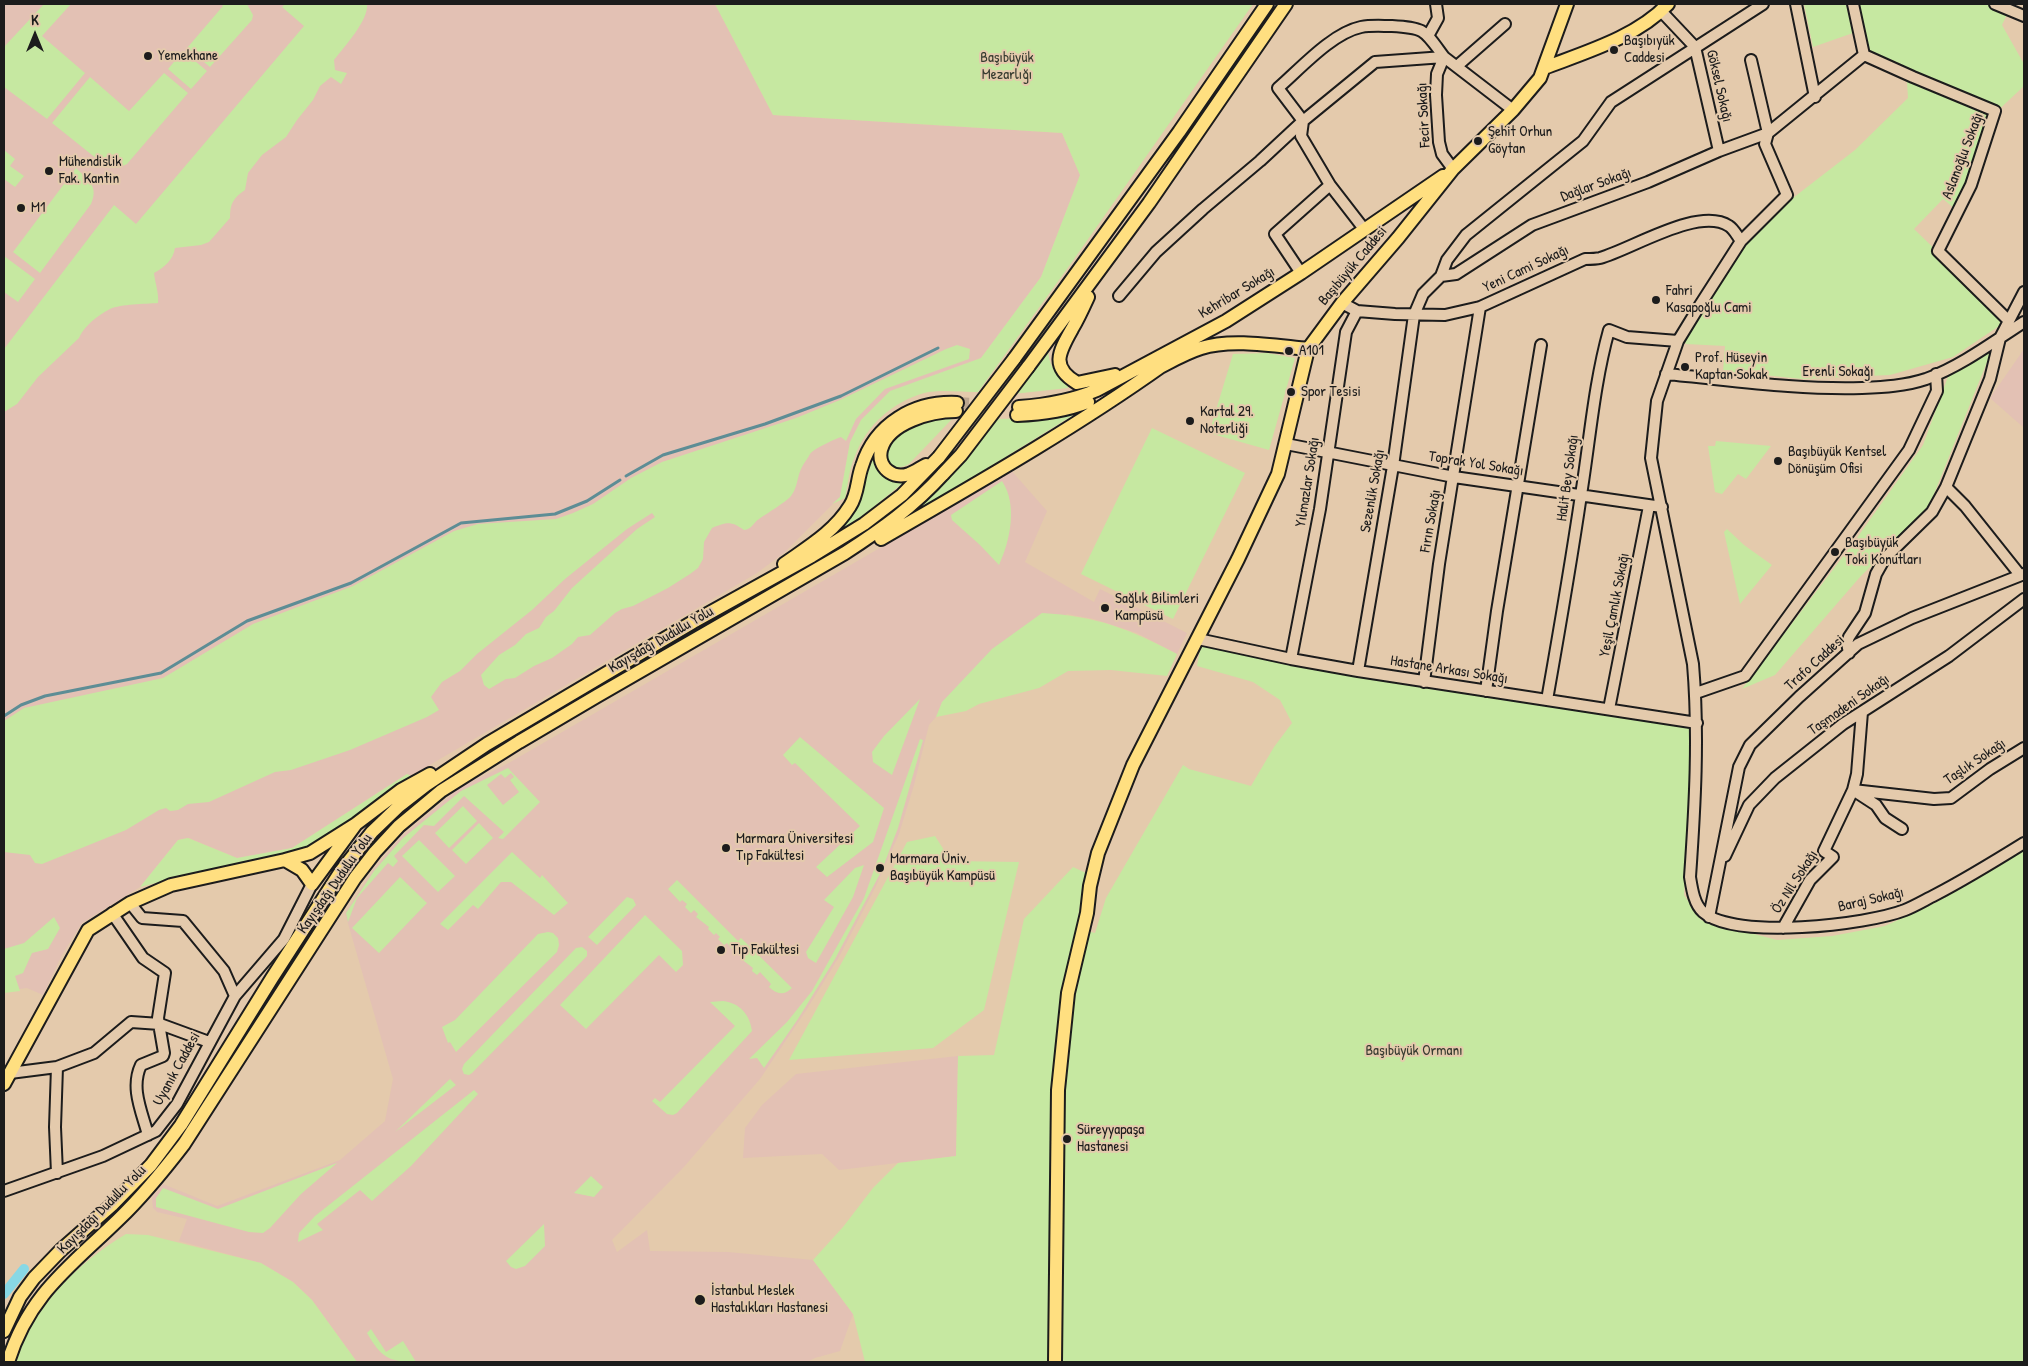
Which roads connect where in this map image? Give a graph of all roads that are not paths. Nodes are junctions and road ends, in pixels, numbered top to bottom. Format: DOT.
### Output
graph roads {
  1 [pos="1267,4"];
  2 [pos="1286,4"];
  3 [pos="1436,4"];
  4 [pos="1567,4"];
  5 [pos="1763,4"];
  6 [pos="1796,4"];
  7 [pos="1853,4"];
  8 [pos="1995,4"];
  9 [pos="1665,7"];
  10 [pos="2024,16"];
  11 [pos="1506,24"];
  12 [pos="1428,36"];
  13 [pos="1695,47"];
  14 [pos="1864,55"];
  15 [pos="1444,57"];
  16 [pos="1751,60"];
  17 [pos="1457,66"];
  18 [pos="1544,68"];
  19 [pos="1815,96"];
  20 [pos="1513,110"];
  21 [pos="1303,121"];
  22 [pos="1768,133"];
  23 [pos="1719,151"];
  24 [pos="1453,169"];
  25 [pos="1330,185"];
  26 [pos="1364,229"];
  27 [pos="1741,241"];
  28 [pos="1102,269"];
  29 [pos="1301,273"];
  30 [pos="1441,276"];
  31 [pos="2024,292"];
  32 [pos="1118,296"];
  33 [pos="1342,303"];
  34 [pos="1480,307"];
  35 [pos="1357,311"];
  36 [pos="1414,315"];
  37 [pos="2008,320"];
  38 [pos="1226,321"];
  39 [pos="2024,322"];
  40 [pos="2000,338"];
  41 [pos="1678,341"];
  42 [pos="1229,343"];
  43 [pos="1541,345"];
  44 [pos="1308,349"];
  45 [pos="1160,361"];
  46 [pos="1666,374"];
  47 [pos="1936,374"];
  48 [pos="1018,411"];
  49 [pos="1286,444"];
  50 [pos="1329,453"];
  51 [pos="939,457"];
  52 [pos="1393,466"];
  53 [pos="1454,477"];
  54 [pos="1518,486"];
  55 [pos="1946,487"];
  56 [pos="1582,494"];
  57 [pos="1650,506"];
  58 [pos="1662,507"];
  59 [pos="2022,574"];
  60 [pos="783,590"];
  61 [pos="736,598"];
  62 [pos="2024,599"];
  63 [pos="1195,644"];
  64 [pos="1848,653"];
  65 [pos="1291,659"];
  66 [pos="1358,671"];
  67 [pos="1424,682"];
  68 [pos="1486,691"];
  69 [pos="1696,693"];
  70 [pos="1547,700"];
  71 [pos="1609,710"];
  72 [pos="1862,712"];
  73 [pos="1697,723"];
  74 [pos="488,744"];
  75 [pos="2024,748"];
  76 [pos="1853,790"];
  77 [pos="356,824"];
  78 [pos="1902,829"];
  79 [pos="2024,843"];
  80 [pos="285,860"];
  81 [pos="1720,864"];
  82 [pos="312,884"];
  83 [pos="130,903"];
  84 [pos="112,914"];
  85 [pos="1709,916"];
  86 [pos="1783,928"];
  87 [pos="235,996"];
  88 [pos="160,1024"];
  89 [pos="209,1042"];
  90 [pos="57,1067"];
  91 [pos="7,1078"];
  92 [pos="148,1135"];
  93 [pos="57,1173"];
  94 [pos="4,1191"];
  95 [pos="4,1331"];
  96 [pos="8,1362"];
  97 [pos="1055,1362"];
  1 -- 51 [label="main road, Kayışdağı Dudullu Yolu, bridge"];
  2 -- 28 [label="main road"];
  3 -- 12 [label="street"];
  4 -- 18 [label="main road, Başıbüyük Caddesi"];
  5 -- 13 [label="street"];
  6 -- 19 [label="street"];
  7 -- 14 [label="street"];
  8 -- 10 [label="street"];
  9 -- 13 [label="street, Göksel Sokağı"];
  9 -- 18 [label="main road"];
  11 -- 17 [label="street"];
  12 -- 15 [label="street"];
  12 -- 21 [label="street"];
  13 -- 23 [label="street, Göksel Sokağı"];
  13 -- 30 [label="street"];
  14 -- 19 [label="street, Dağlar Sokağı"];
  14 -- 37 [label="street, Aslanoğlu Sokağı"];
  15 -- 17 [label="street"];
  15 -- 21 [label="street"];
  15 -- 24 [label="street, Fecir Sokağı"];
  16 -- 22 [label="street"];
  17 -- 20 [label="street"];
  18 -- 20 [label="main road, Başıbüyük Caddesi"];
  19 -- 22 [label="street, Dağlar Sokağı"];
  20 -- 24 [label="main road, Başıbüyük Caddesi"];
  21 -- 25 [label="street"];
  21 -- 32 [label="street"];
  22 -- 23 [label="street, Dağlar Sokağı"];
  22 -- 27 [label="street"];
  23 -- 30 [label="street, Dağlar Sokağı"];
  24 -- 26 [label="main road, Kehribar Sokağı"];
  24 -- 33 [label="main road, Başıbüyük Caddesi"];
  25 -- 26 [label="street"];
  25 -- 29 [label="street"];
  26 -- 29 [label="main road, Kehribar Sokağı"];
  27 -- 34 [label="street, Yeni Cami Sokağı"];
  27 -- 41 [label="street"];
  28 -- 45 [label="main road"];
  28 -- 60 [label="main road, Kayışdağı Dudullu Yolu, bridge"];
  29 -- 38 [label="main road, Kehribar Sokağı"];
  30 -- 36 [label="street, Sezenlik Sokağı"];
  31 -- 37 [label="street"];
  33 -- 35 [label="street, Yeni Cami Sokağı"];
  33 -- 44 [label="main road, Başıbüyük Caddesi"];
  34 -- 36 [label="street, Yeni Cami Sokağı"];
  34 -- 53 [label="street, Fırın Sokağı"];
  35 -- 36 [label="street, Yeni Cami Sokağı"];
  35 -- 50 [label="street, Yılmazlar Sokağı"];
  36 -- 52 [label="street, Sezenlik Sokağı"];
  37 -- 40 [label="street"];
  38 -- 42 [label="main road"];
  38 -- 45 [label="main road, Kehribar Sokağı"];
  39 -- 40 [label="street, Erenli Sokağı"];
  40 -- 47 [label="street, Erenli Sokağı"];
  40 -- 55 [label="street"];
  41 -- 46 [label="street"];
  41 -- 56 [label="street, Halit Bey Sokağı"];
  42 -- 44 [label="main road"];
  42 -- 45 [label="main road"];
  43 -- 54 [label="street"];
  44 -- 49 [label="main road, Başıbüyük Caddesi"];
  45 -- 48 [label="main road"];
  45 -- 60 [label="main road"];
  46 -- 47 [label="street, Erenli Sokağı"];
  46 -- 58 [label="street"];
  47 -- 69 [label="street"];
  49 -- 50 [label="street, Toprak Yol Sokağı"];
  49 -- 63 [label="main road, Başıbüyük Caddesi"];
  50 -- 52 [label="street, Toprak Yol Sokağı"];
  50 -- 65 [label="street, Yılmazlar Sokağı"];
  51 -- 61 [label="main road, Kayışdağı Dudullu Yolu"];
  51 -- 61 [label="main road"];
  52 -- 53 [label="street, Toprak Yol Sokağı"];
  52 -- 66 [label="street, Sezenlik Sokağı"];
  53 -- 54 [label="street, Toprak Yol Sokağı"];
  53 -- 67 [label="street, Fırın Sokağı"];
  54 -- 56 [label="street, Toprak Yol Sokağı"];
  54 -- 68 [label="street"];
  55 -- 59 [label="street"];
  55 -- 64 [label="street"];
  56 -- 57 [label="street, Toprak Yol Sokağı"];
  56 -- 70 [label="street, Halit Bey Sokağı"];
  57 -- 58 [label="street, Toprak Yol Sokağı"];
  57 -- 71 [label="street, Yeşil Çamlık Sokağı"];
  58 -- 69 [label="street"];
  59 -- 64 [label="street, Trafo Caddesi"];
  60 -- 96 [label="main road, Kayışdağı Dudullu Yolu"];
  61 -- 74 [label="main road, Kayışdağı Dudullu Yolu"];
  62 -- 72 [label="street, Taşmadeni Sokağı"];
  63 -- 65 [label="street, Hastane Arkası Sokağı"];
  63 -- 97 [label="main road, Başıbüyük Caddesi"];
  64 -- 81 [label="street, Trafo Caddesi"];
  65 -- 66 [label="street, Hastane Arkası Sokağı"];
  66 -- 67 [label="street, Hastane Arkası Sokağı"];
  67 -- 68 [label="street, Hastane Arkası Sokağı"];
  68 -- 70 [label="street, Hastane Arkası Sokağı"];
  69 -- 73 [label="street"];
  70 -- 71 [label="street, Hastane Arkası Sokağı"];
  71 -- 73 [label="street, Hastane Arkası Sokağı"];
  72 -- 76 [label="street, Öz Nil Sokağı"];
  72 -- 81 [label="street, Taşmadeni Sokağı"];
  73 -- 85 [label="street"];
  74 -- 77 [label="main road"];
  74 -- 95 [label="main road, Kayışdağı Dudullu Yolu"];
  75 -- 76 [label="street, Taşlık Sokağı"];
  76 -- 78 [label="street"];
  76 -- 86 [label="street, Öz Nil Sokağı"];
  77 -- 80 [label="main road"];
  77 -- 82 [label="main road"];
  79 -- 86 [label="street, Baraj Sokağı"];
  80 -- 82 [label="main road"];
  80 -- 83 [label="main road"];
  81 -- 85 [label="street, Trafo Caddesi"];
  82 -- 87 [label="street, Uyanık Caddesi"];
  83 -- 84 [label="main road"];
  83 -- 87 [label="street"];
  84 -- 88 [label="street"];
  84 -- 91 [label="main road"];
  85 -- 86 [label="street, Baraj Sokağı"];
  87 -- 89 [label="street, Uyanık Caddesi"];
  88 -- 89 [label="street"];
  88 -- 90 [label="street"];
  88 -- 92 [label="street"];
  89 -- 92 [label="street, Uyanık Caddesi"];
  90 -- 91 [label="street"];
  90 -- 93 [label="street"];
  92 -- 93 [label="street, Uyanık Caddesi"];
  93 -- 94 [label="street, Uyanık Caddesi"];
}
